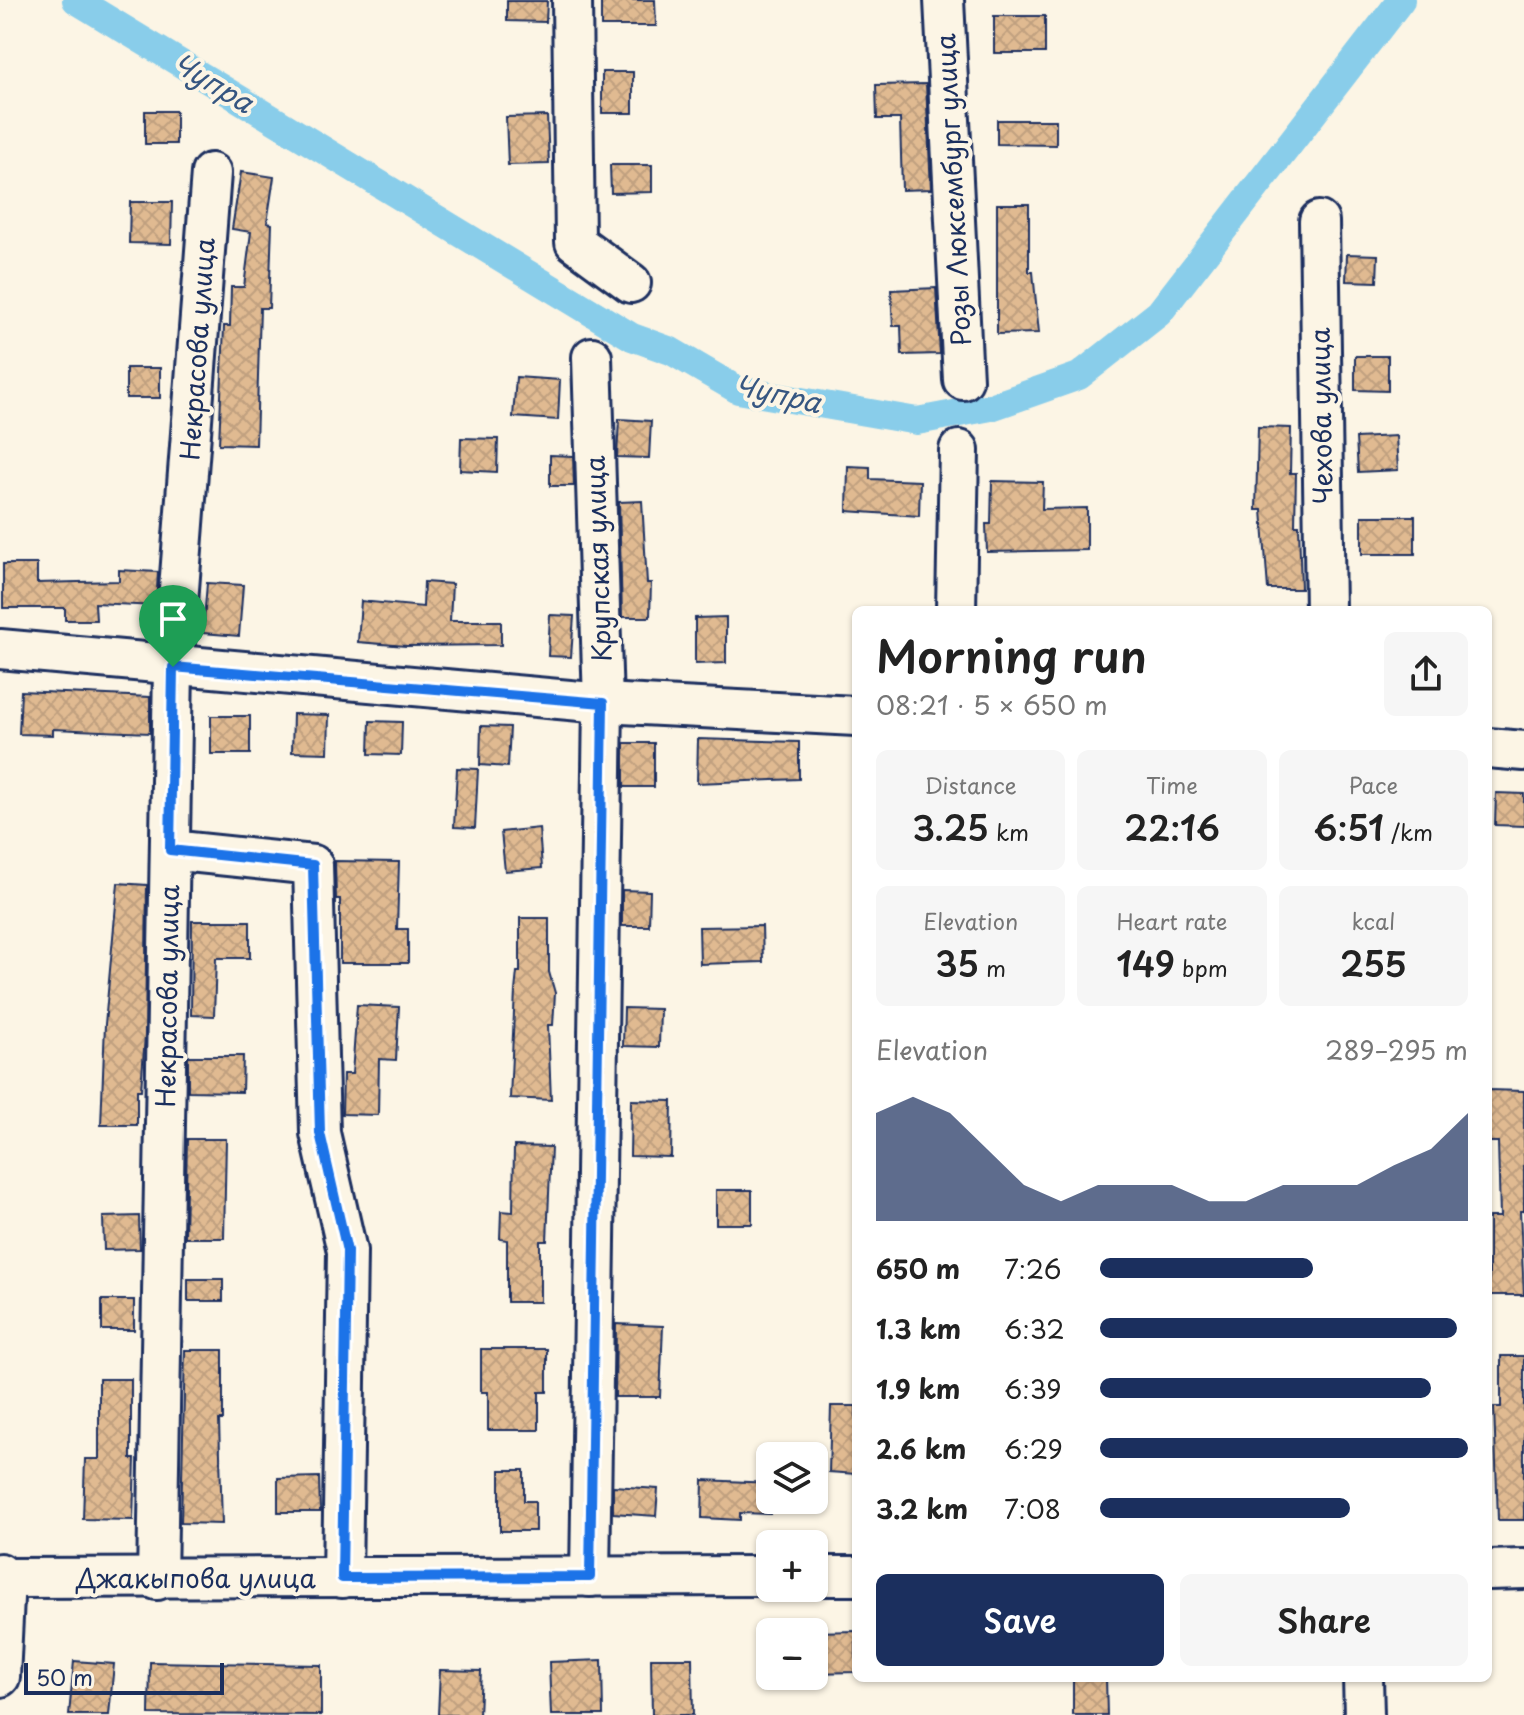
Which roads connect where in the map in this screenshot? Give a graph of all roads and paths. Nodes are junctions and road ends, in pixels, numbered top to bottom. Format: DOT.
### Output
graph roads {
  1 [pos="572,0"];
  2 [pos="944,0"];
  3 [pos="211,173"];
  4 [pos="1319,221"];
  5 [pos="631,283"];
  6 [pos="592,357"];
  7 [pos="963,380"];
  8 [pos="959,450"];
  9 [pos="956,606"];
  10 [pos="1325,606"];
  11 [pos="0,649"];
  12 [pos="173,667"];
  13 [pos="603,703"];
  14 [pos="852,716"];
  15 [pos="1492,748"];
  16 [pos="1524,751"];
  17 [pos="170,850"];
  18 [pos="1524,1569"];
  19 [pos="1492,1570"];
  20 [pos="3,1576"];
  21 [pos="756,1576"];
  22 [pos="828,1576"];
  23 [pos="852,1576"];
  24 [pos="590,1577"];
  25 [pos="342,1578"];
  26 [pos="157,1580"];
  27 [pos="0,1677"];
  28 [pos="1363,1682"];
  29 [pos="1364,1715"];
  1 -- 5 [label="street"];
  2 -- 7 [label="street, Розы Люксембург улица"];
  3 -- 12 [label="street, Некрасова улица"];
  4 -- 10 [label="street, Чехова улица"];
  6 -- 13 [label="street, Крупская улица"];
  8 -- 9 [label="street"];
  11 -- 12 [label="street"];
  12 -- 13 [label="street"];
  12 -- 17 [label="street, Некрасова улица"];
  13 -- 14 [label="street"];
  13 -- 24 [label="street, Крупская улица"];
  15 -- 16 [label="street"];
  17 -- 25 [label="street"];
  17 -- 26 [label="street, Некрасова улица"];
  18 -- 19 [label="street"];
  20 -- 26 [label="street, Джакыпова улица"];
  20 -- 27 [label="street"];
  21 -- 24 [label="street, Джакыпова улица"];
  22 -- 23 [label="street"];
  24 -- 25 [label="street, Джакыпова улица"];
  25 -- 26 [label="street, Джакыпова улица"];
  28 -- 29 [label="street"];
}
